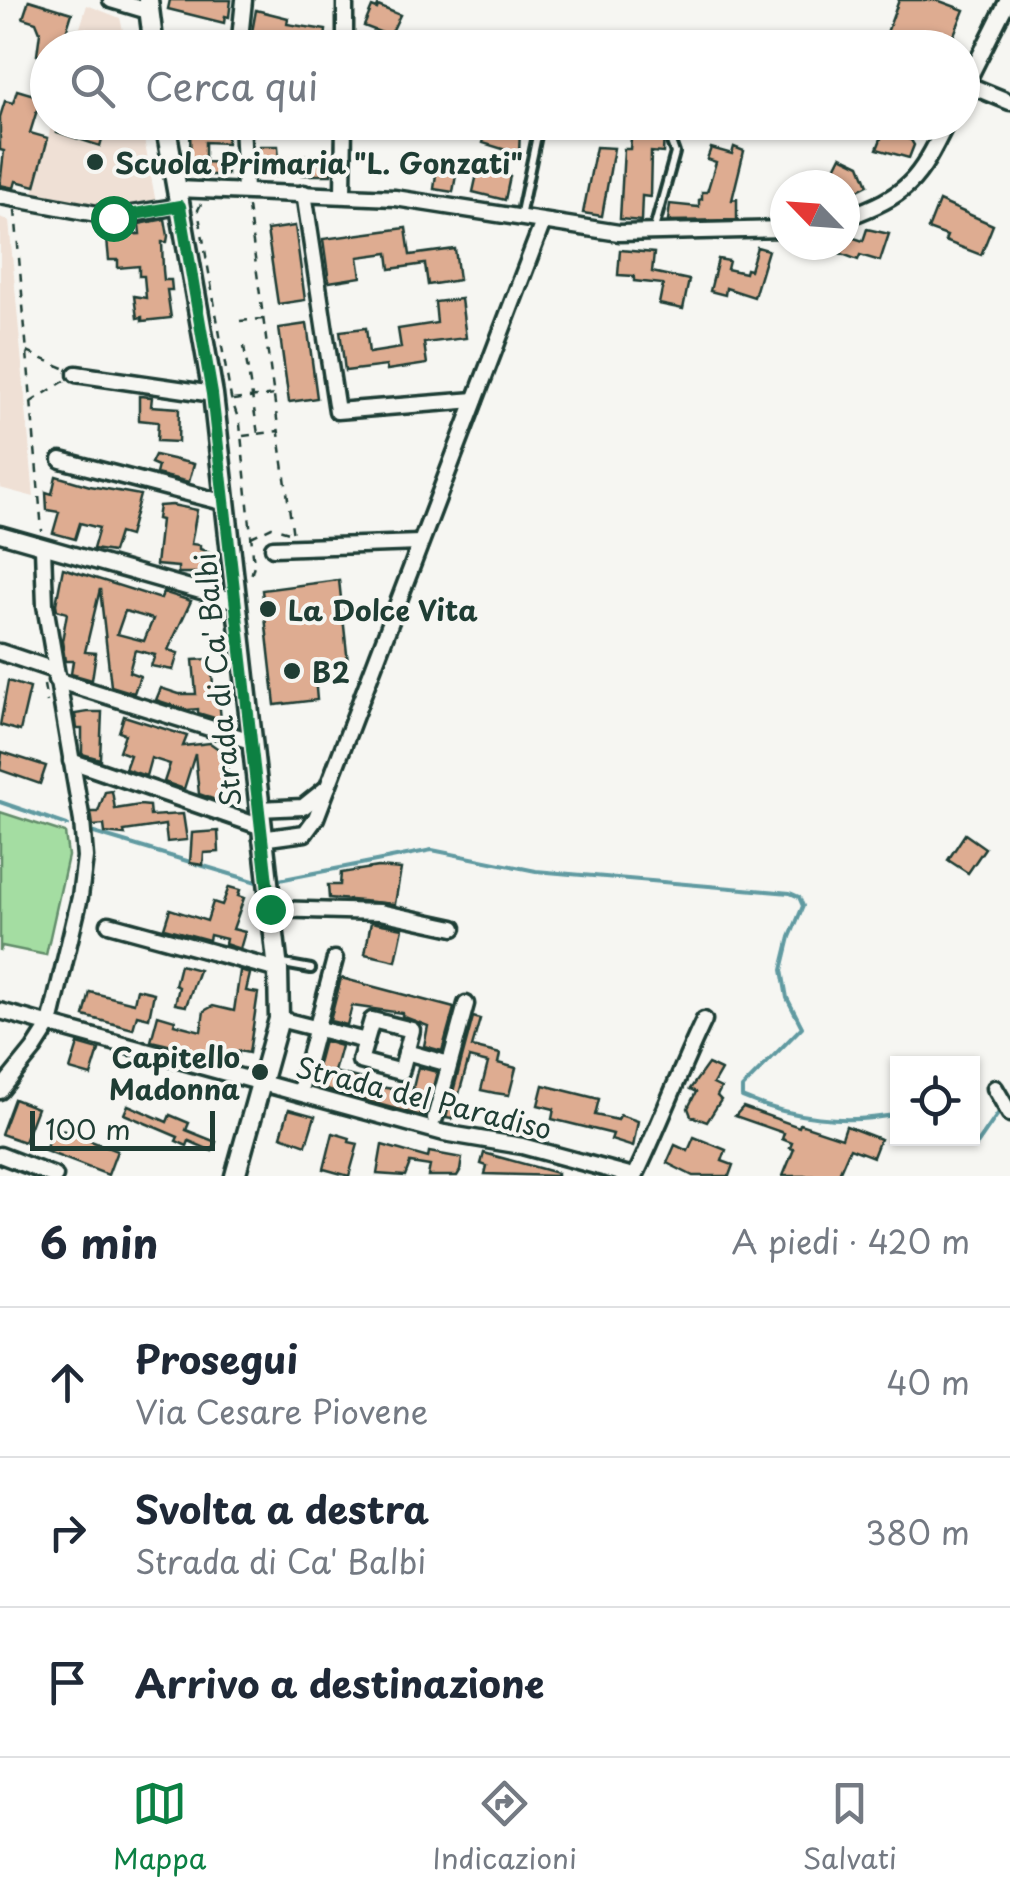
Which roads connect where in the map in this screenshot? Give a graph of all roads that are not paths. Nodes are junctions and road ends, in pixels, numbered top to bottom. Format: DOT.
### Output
graph roads {
  1 [pos="111,0"];
  2 [pos="244,0"];
  3 [pos="345,0"];
  4 [pos="1008,0"];
  5 [pos="148,5"];
  6 [pos="151,30"];
  7 [pos="241,30"];
  8 [pos="344,30"];
  9 [pos="980,56"];
  10 [pos="980,93"];
  11 [pos="1010,102"];
  12 [pos="168,140"];
  13 [pos="243,140"];
  14 [pos="344,140"];
  15 [pos="536,140"];
  16 [pos="670,140"];
  17 [pos="938,140"];
  18 [pos="245,190"];
  19 [pos="304,193"];
  20 [pos="343,194"];
  21 [pos="7,197"];
  22 [pos="178,198"];
  23 [pos="860,212"];
  24 [pos="520,218"];
  25 [pos="543,222"];
  26 [pos="770,231"];
  27 [pos="652,235"];
  28 [pos="76,374"];
  29 [pos="212,394"];
  30 [pos="475,400"];
  31 [pos="61,460"];
  32 [pos="226,503"];
  33 [pos="0,534"];
  34 [pos="420,543"];
  35 [pos="38,547"];
  36 [pos="273,548"];
  37 [pos="236,601"];
  38 [pos="0,652"];
  39 [pos="50,672"];
  40 [pos="250,740"];
  41 [pos="71,761"];
  42 [pos="329,787"];
  43 [pos="259,825"];
  44 [pos="270,909"];
  45 [pos="109,924"];
  46 [pos="454,928"];
  47 [pos="334,959"];
  48 [pos="277,967"];
  49 [pos="311,969"];
  50 [pos="466,1004"];
  51 [pos="0,1011"];
  52 [pos="278,1020"];
  53 [pos="704,1020"];
  54 [pos="50,1024"];
  55 [pos="316,1028"];
  56 [pos="366,1041"];
  57 [pos="406,1052"];
  58 [pos="450,1064"];
  59 [pos="260,1083"];
  60 [pos="301,1087"];
  61 [pos="995,1088"];
  62 [pos="0,1091"];
  63 [pos="1010,1114"];
  64 [pos="435,1118"];
  65 [pos="0,1155"];
  66 [pos="56,1176"];
  67 [pos="235,1176"];
  68 [pos="634,1176"];
  1 -- 5 [label="street"];
  2 -- 7 [label="street"];
  3 -- 8 [label="street"];
  4 -- 9 [label="street"];
  5 -- 6 [label="main road"];
  10 -- 11 [label="street"];
  12 -- 22 [label="main road, Strada di Ca' Balbi"];
  13 -- 18 [label="street"];
  14 -- 20 [label="street"];
  15 -- 24 [label="lane"];
  16 -- 27 [label="lane"];
  17 -- 23 [label="street"];
  18 -- 19 [label="street"];
  18 -- 22 [label="street"];
  19 -- 20 [label="street"];
  19 -- 30 [label="street"];
  20 -- 24 [label="street"];
  21 -- 22 [label="street"];
  22 -- 29 [label="main road, Strada di Ca' Balbi"];
  24 -- 25 [label="street"];
  25 -- 27 [label="street"];
  25 -- 30 [label="street"];
  26 -- 27 [label="street"];
  28 -- 29 [label="street"];
  29 -- 32 [label="main road, Strada di Ca' Balbi"];
  30 -- 34 [label="street"];
  31 -- 32 [label="street"];
  32 -- 37 [label="main road, Strada di Ca' Balbi"];
  33 -- 35 [label="street"];
  34 -- 36 [label="street"];
  34 -- 42 [label="street"];
  35 -- 37 [label="street"];
  35 -- 39 [label="street"];
  37 -- 40 [label="main road, Strada di Ca' Balbi"];
  38 -- 39 [label="street"];
  39 -- 40 [label="street"];
  39 -- 41 [label="street"];
  40 -- 43 [label="main road, Strada di Ca' Balbi"];
  41 -- 43 [label="street"];
  41 -- 54 [label="street"];
  42 -- 43 [label="street"];
  42 -- 43 [label="street"];
  43 -- 44 [label="main road, Strada di Ca' Balbi"];
  44 -- 46 [label="street"];
  44 -- 48 [label="main road, Strada di Ca' Balbi"];
  45 -- 48 [label="street"];
  47 -- 55 [label="street"];
  48 -- 49 [label="lane"];
  48 -- 52 [label="main road, Strada di Ca' Balbi"];
  50 -- 58 [label="street"];
  51 -- 54 [label="street, Strada del Paradiso"];
  52 -- 55 [label="street"];
  52 -- 59 [label="main road, Strada di Ca' Balbi"];
  53 -- 68 [label="street, Strada del Paradiso"];
  54 -- 59 [label="street, Strada del Paradiso"];
  54 -- 62 [label="street"];
  55 -- 56 [label="street"];
  55 -- 60 [label="street"];
  56 -- 57 [label="street"];
  56 -- 57 [label="street"];
  57 -- 58 [label="street"];
  58 -- 64 [label="street"];
  59 -- 67 [label="main road, Strada di Ca' Balbi"];
  59 -- 68 [label="street, Strada del Paradiso"];
  61 -- 63 [label="street"];
  65 -- 66 [label="street"];
}
